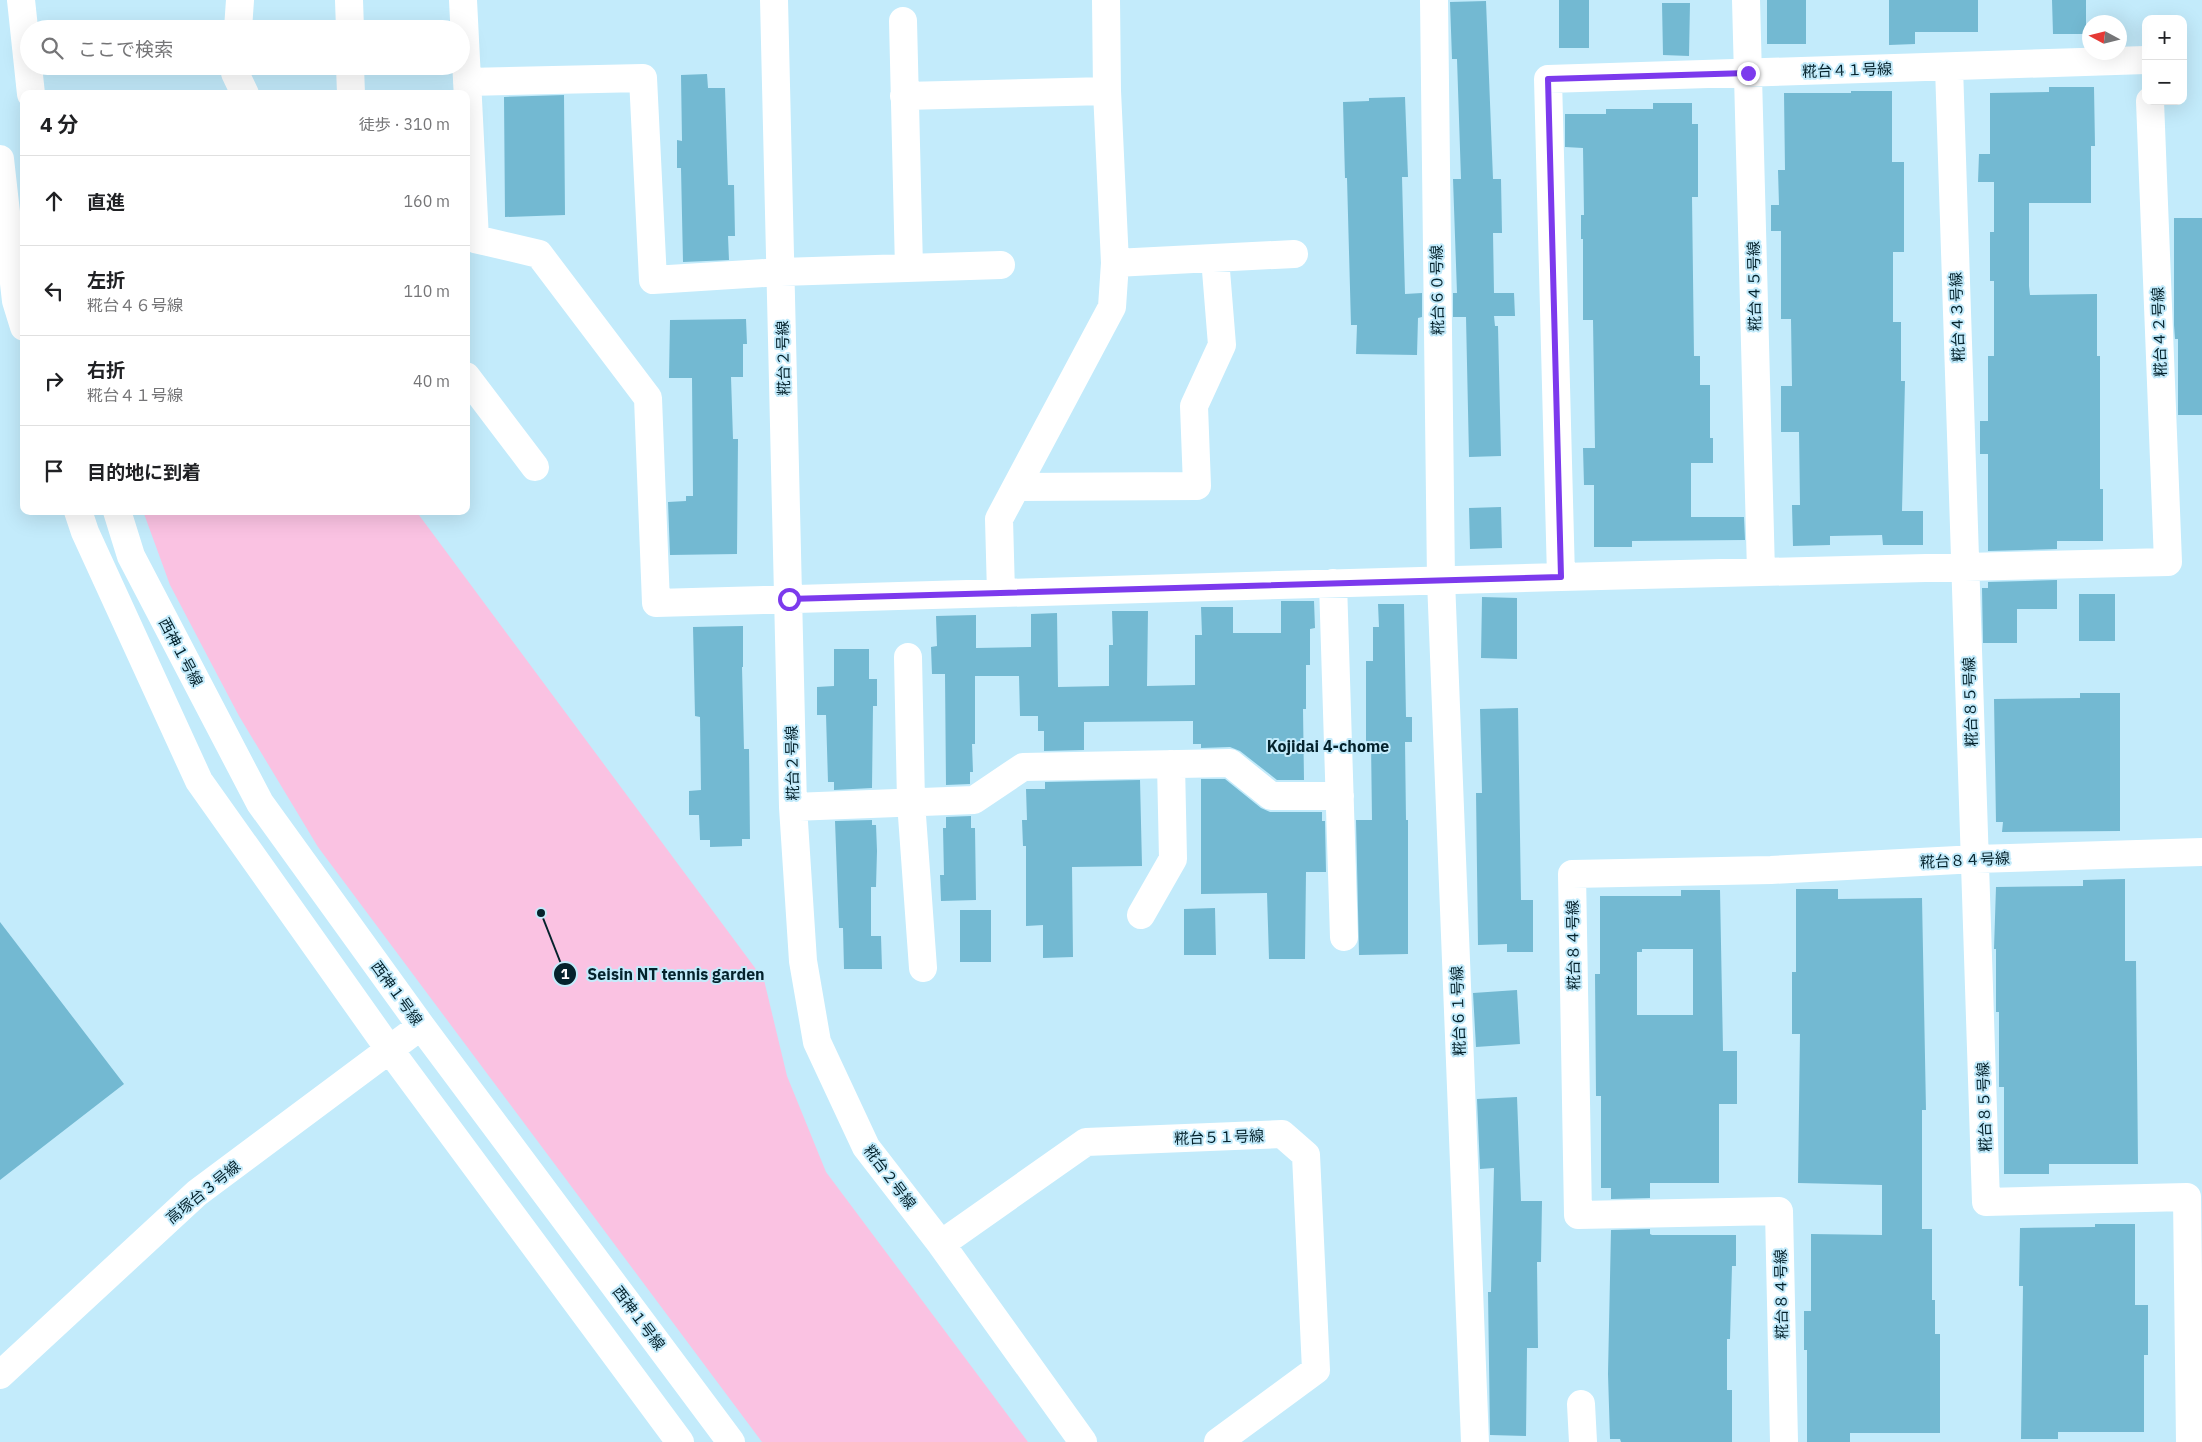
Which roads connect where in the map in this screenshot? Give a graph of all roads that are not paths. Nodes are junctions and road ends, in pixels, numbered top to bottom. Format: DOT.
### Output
graph roads {
  1 [pos="21,0"];
  2 [pos="240,0"];
  3 [pos="349,0"];
  4 [pos="463,0"];
  5 [pos="774,0"];
  6 [pos="1106,0"];
  7 [pos="1434,0"];
  8 [pos="1746,0"];
  9 [pos="23,20"];
  10 [pos="239,20"];
  11 [pos="350,20"];
  12 [pos="464,20"];
  13 [pos="903,21"];
  14 [pos="2142,60"];
  15 [pos="1949,67"];
  16 [pos="1748,73"];
  17 [pos="29,75"];
  18 [pos="235,75"];
  19 [pos="350,75"];
  20 [pos="467,75"];
  21 [pos="467,82"];
  22 [pos="31,90"];
  23 [pos="242,90"];
  24 [pos="351,90"];
  25 [pos="467,90"];
  26 [pos="1107,91"];
  27 [pos="904,96"];
  28 [pos="2150,105"];
  29 [pos="0,159"];
  30 [pos="470,246"];
  31 [pos="1294,254"];
  32 [pos="1215,258"];
  33 [pos="1115,263"];
  34 [pos="1001,265"];
  35 [pos="909,268"];
  36 [pos="781,272"];
  37 [pos="20,314"];
  38 [pos="470,381"];
  39 [pos="535,467"];
  40 [pos="1016,487"];
  41 [pos="79,515"];
  42 [pos="118,515"];
  43 [pos="1965,567"];
  44 [pos="1761,572"];
  45 [pos="1561,577"];
  46 [pos="1440,580"];
  47 [pos="1333,583"];
  48 [pos="1001,593"];
  49 [pos="789,599"];
  50 [pos="908,657"];
  51 [pos="1171,764"];
  52 [pos="1340,796"];
  53 [pos="911,802"];
  54 [pos="793,807"];
  55 [pos="2202,852"];
  56 [pos="1976,859"];
  57 [pos="1141,915"];
  58 [pos="1344,937"];
  59 [pos="924,968"];
  60 [pos="421,1026"];
  61 [pos="389,1050"];
  62 [pos="941,1244"];
  63 [pos="0,1375"];
  64 [pos="1581,1404"];
  65 [pos="680,1442"];
  66 [pos="731,1442"];
  67 [pos="1083,1442"];
  68 [pos="1218,1442"];
  69 [pos="1476,1442"];
  70 [pos="1584,1442"];
  71 [pos="1784,1442"];
  72 [pos="2190,1442"];
  1 -- 9 [label="street"];
  2 -- 10 [label="street"];
  3 -- 11 [label="street"];
  4 -- 12 [label="street"];
  5 -- 36 [label="street, 糀台２号線"];
  6 -- 26 [label="street"];
  7 -- 46 [label="street, 糀台６０号線"];
  8 -- 16 [label="street, 糀台４５号線"];
  13 -- 27 [label="street"];
  14 -- 15 [label="street, 糀台４１号線"];
  15 -- 16 [label="street, 糀台４１号線"];
  15 -- 43 [label="street, 糀台４３号線"];
  16 -- 44 [label="street, 糀台４５号線"];
  16 -- 45 [label="street, 糀台４１号線"];
  17 -- 22 [label="street"];
  18 -- 23 [label="street"];
  19 -- 24 [label="street"];
  20 -- 21 [label="street"];
  21 -- 25 [label="street"];
  21 -- 36 [label="street"];
  26 -- 27 [label="street"];
  26 -- 33 [label="street"];
  27 -- 35 [label="street"];
  28 -- 43 [label="street, 糀台４２号線"];
  29 -- 37 [label="street"];
  30 -- 49 [label="street"];
  31 -- 32 [label="street"];
  32 -- 33 [label="street"];
  32 -- 40 [label="street"];
  33 -- 40 [label="street"];
  34 -- 35 [label="street"];
  35 -- 36 [label="street"];
  36 -- 49 [label="street, 糀台２号線"];
  38 -- 39 [label="street"];
  40 -- 48 [label="street"];
  41 -- 61 [label="street"];
  42 -- 60 [label="street, 西神１号線"];
  43 -- 44 [label="street"];
  43 -- 56 [label="street, 糀台８５号線"];
  44 -- 45 [label="street"];
  45 -- 46 [label="street"];
  46 -- 47 [label="street"];
  46 -- 69 [label="street, 糀台６１号線"];
  47 -- 48 [label="street"];
  47 -- 52 [label="street"];
  48 -- 49 [label="street"];
  49 -- 54 [label="street, 糀台２号線"];
  50 -- 53 [label="street"];
  51 -- 52 [label="street"];
  51 -- 53 [label="street"];
  51 -- 57 [label="street"];
  52 -- 58 [label="street"];
  53 -- 54 [label="street"];
  53 -- 59 [label="street"];
  54 -- 62 [label="street, 糀台２号線"];
  55 -- 56 [label="street, 糀台８４号線"];
  56 -- 71 [label="street, 糀台８４号線"];
  56 -- 72 [label="street, 糀台８５号線"];
  60 -- 61 [label="street, 高塚台３号線"];
  60 -- 66 [label="street, 西神１号線"];
  61 -- 63 [label="street, 高塚台３号線"];
  61 -- 65 [label="street"];
  62 -- 67 [label="street, 糀台２号線"];
  62 -- 68 [label="street, 糀台５１号線"];
  64 -- 70 [label="street"];
}
